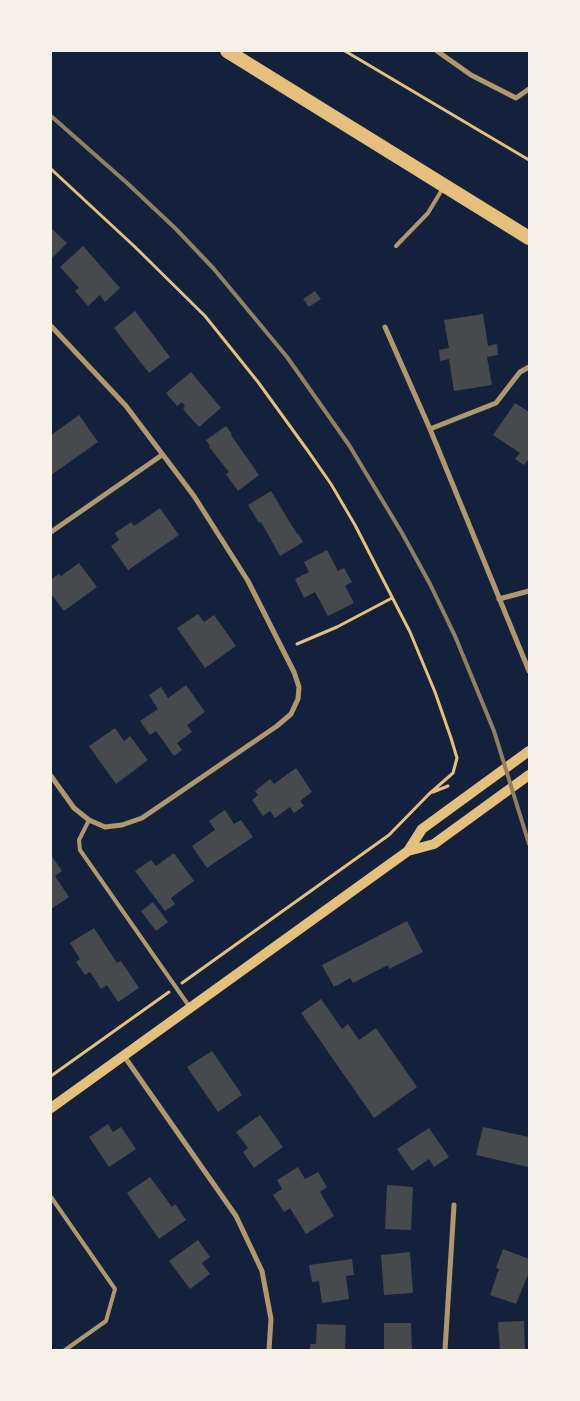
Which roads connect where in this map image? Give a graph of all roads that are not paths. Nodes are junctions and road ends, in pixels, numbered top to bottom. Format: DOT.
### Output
graph roads {
  1 [pos="226,51"];
  2 [pos="437,51"];
  3 [pos="529,89"];
  4 [pos="444,186"];
  5 [pos="529,238"];
  6 [pos="396,246"];
  7 [pos="51,326"];
  8 [pos="384,327"];
  9 [pos="529,367"];
  10 [pos="430,429"];
  11 [pos="162,455"];
  12 [pos="51,532"];
  13 [pos="529,591"];
  14 [pos="499,599"];
  15 [pos="529,671"];
  16 [pos="529,751"];
  17 [pos="529,775"];
  18 [pos="51,776"];
  19 [pos="89,820"];
  20 [pos="408,851"];
  21 [pos="190,1008"];
  22 [pos="124,1056"];
  23 [pos="51,1108"];
  24 [pos="51,1197"];
  25 [pos="454,1205"];
  26 [pos="65,1350"];
  27 [pos="269,1350"];
  28 [pos="445,1350"];
  1 -- 4 [label="highway"];
  2 -- 3 [label="street"];
  4 -- 5 [label="highway"];
  4 -- 6 [label="lane"];
  7 -- 11 [label="street"];
  8 -- 10 [label="street"];
  9 -- 10 [label="street"];
  10 -- 14 [label="street"];
  11 -- 12 [label="street"];
  11 -- 19 [label="street"];
  13 -- 14 [label="street"];
  14 -- 15 [label="street"];
  16 -- 20 [label="main road"];
  17 -- 20 [label="main road"];
  18 -- 19 [label="street"];
  19 -- 21 [label="lane"];
  20 -- 21 [label="main road"];
  21 -- 22 [label="main road"];
  22 -- 23 [label="main road"];
  22 -- 27 [label="street"];
  24 -- 26 [label="lane"];
  25 -- 28 [label="street"];
}
